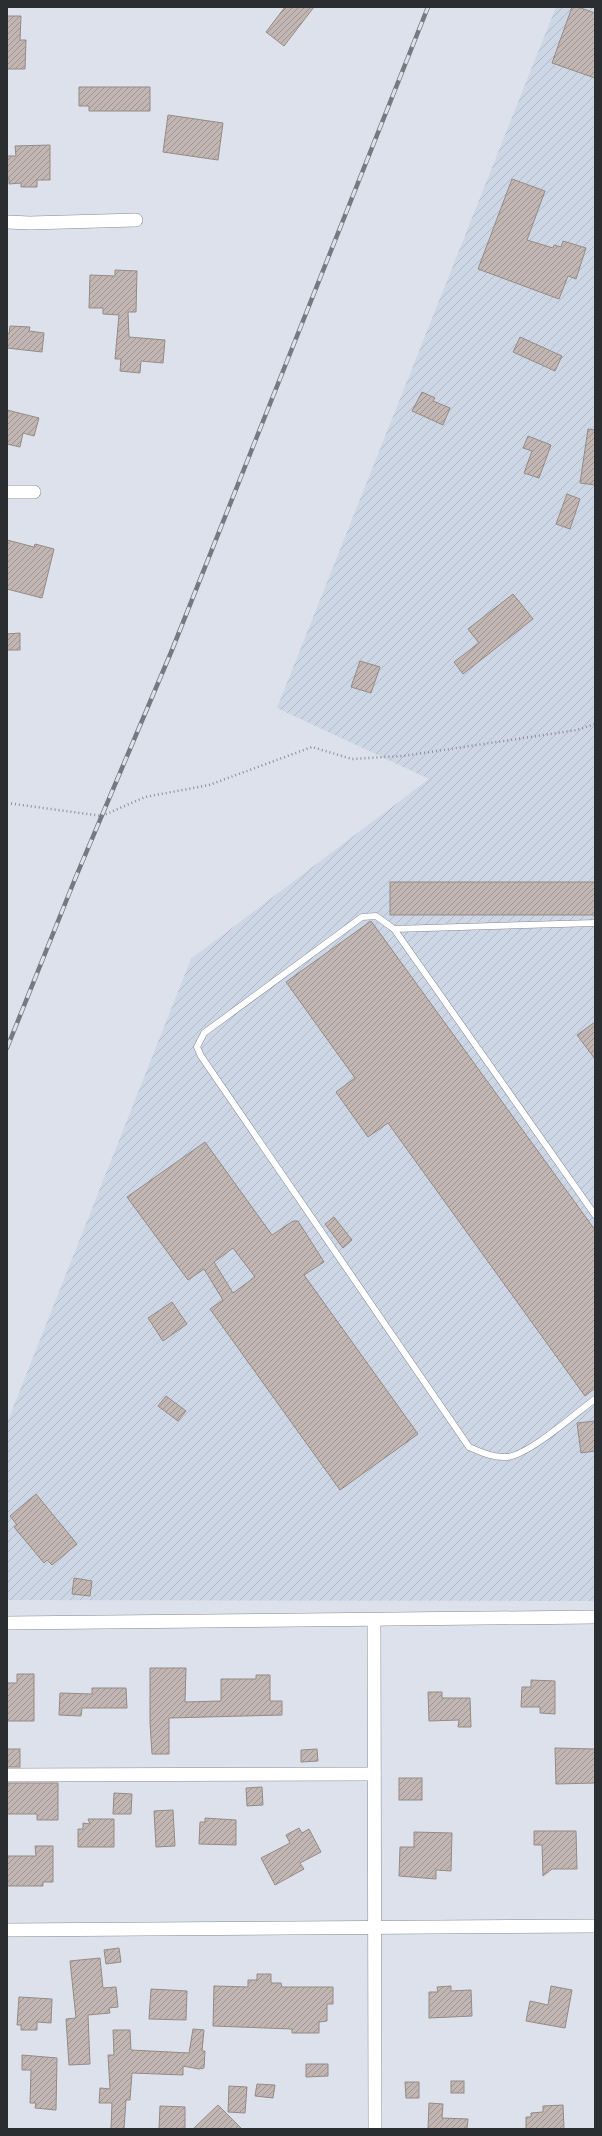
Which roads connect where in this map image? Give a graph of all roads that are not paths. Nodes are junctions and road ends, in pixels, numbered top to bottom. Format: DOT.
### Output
graph roads {
  1 [pos="136,220"];
  2 [pos="7,222"];
  3 [pos="7,492"];
  4 [pos="34,492"];
  5 [pos="595,923"];
  6 [pos="394,928"];
  7 [pos="595,1215"];
  8 [pos="595,1399"];
  9 [pos="595,1617"];
  10 [pos="374,1621"];
  11 [pos="7,1623"];
  12 [pos="374,1774"];
  13 [pos="7,1775"];
  14 [pos="595,1926"];
  15 [pos="375,1928"];
  16 [pos="7,1930"];
  17 [pos="375,2129"];
  1 -- 2 [label="street"];
  3 -- 4 [label="street"];
  5 -- 6 [label="lane"];
  6 -- 7 [label="lane"];
  6 -- 8 [label="lane"];
  9 -- 10 [label="street"];
  10 -- 11 [label="street"];
  10 -- 12 [label="street"];
  12 -- 13 [label="street"];
  12 -- 15 [label="street"];
  14 -- 15 [label="street"];
  15 -- 16 [label="street"];
  15 -- 17 [label="street"];
}
